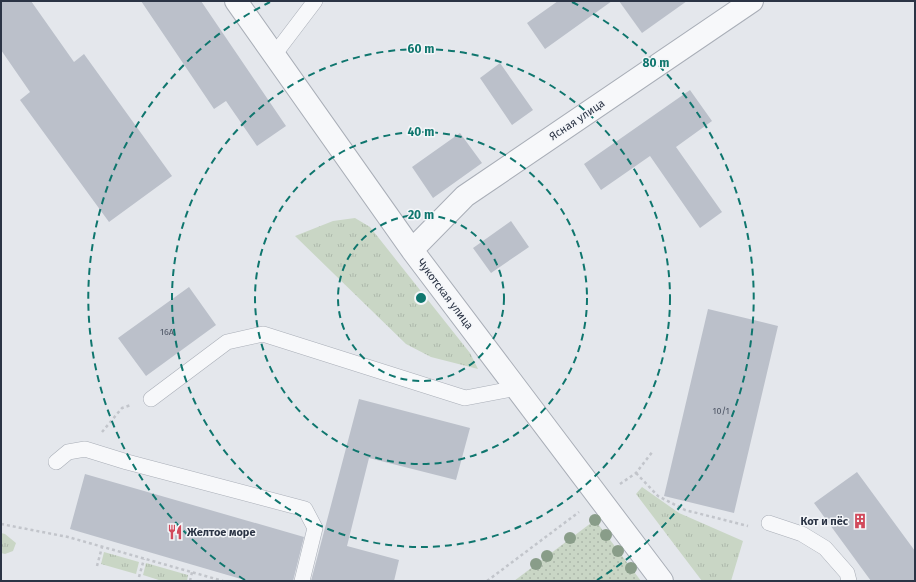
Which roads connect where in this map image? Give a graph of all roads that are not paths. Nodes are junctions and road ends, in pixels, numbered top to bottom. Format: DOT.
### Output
graph roads {
  1 [pos="236,1"];
  2 [pos="315,1"];
  3 [pos="752,1"];
  4 [pos="274,56"];
  5 [pos="412,250"];
  6 [pos="517,388"];
  7 [pos="151,399"];
  8 [pos="56,462"];
  9 [pos="769,523"];
  10 [pos="302,581"];
  11 [pos="662,581"];
  12 [pos="849,581"];
  1 -- 4 [label="street, Чукотская улица"];
  2 -- 4 [label="lane"];
  3 -- 5 [label="street, Ясная улица"];
  4 -- 5 [label="street, Чукотская улица"];
  5 -- 6 [label="street, Чукотская улица"];
  6 -- 7 [label="lane"];
  6 -- 11 [label="street, Чукотская улица"];
  8 -- 10 [label="lane"];
  9 -- 12 [label="lane"];
}
